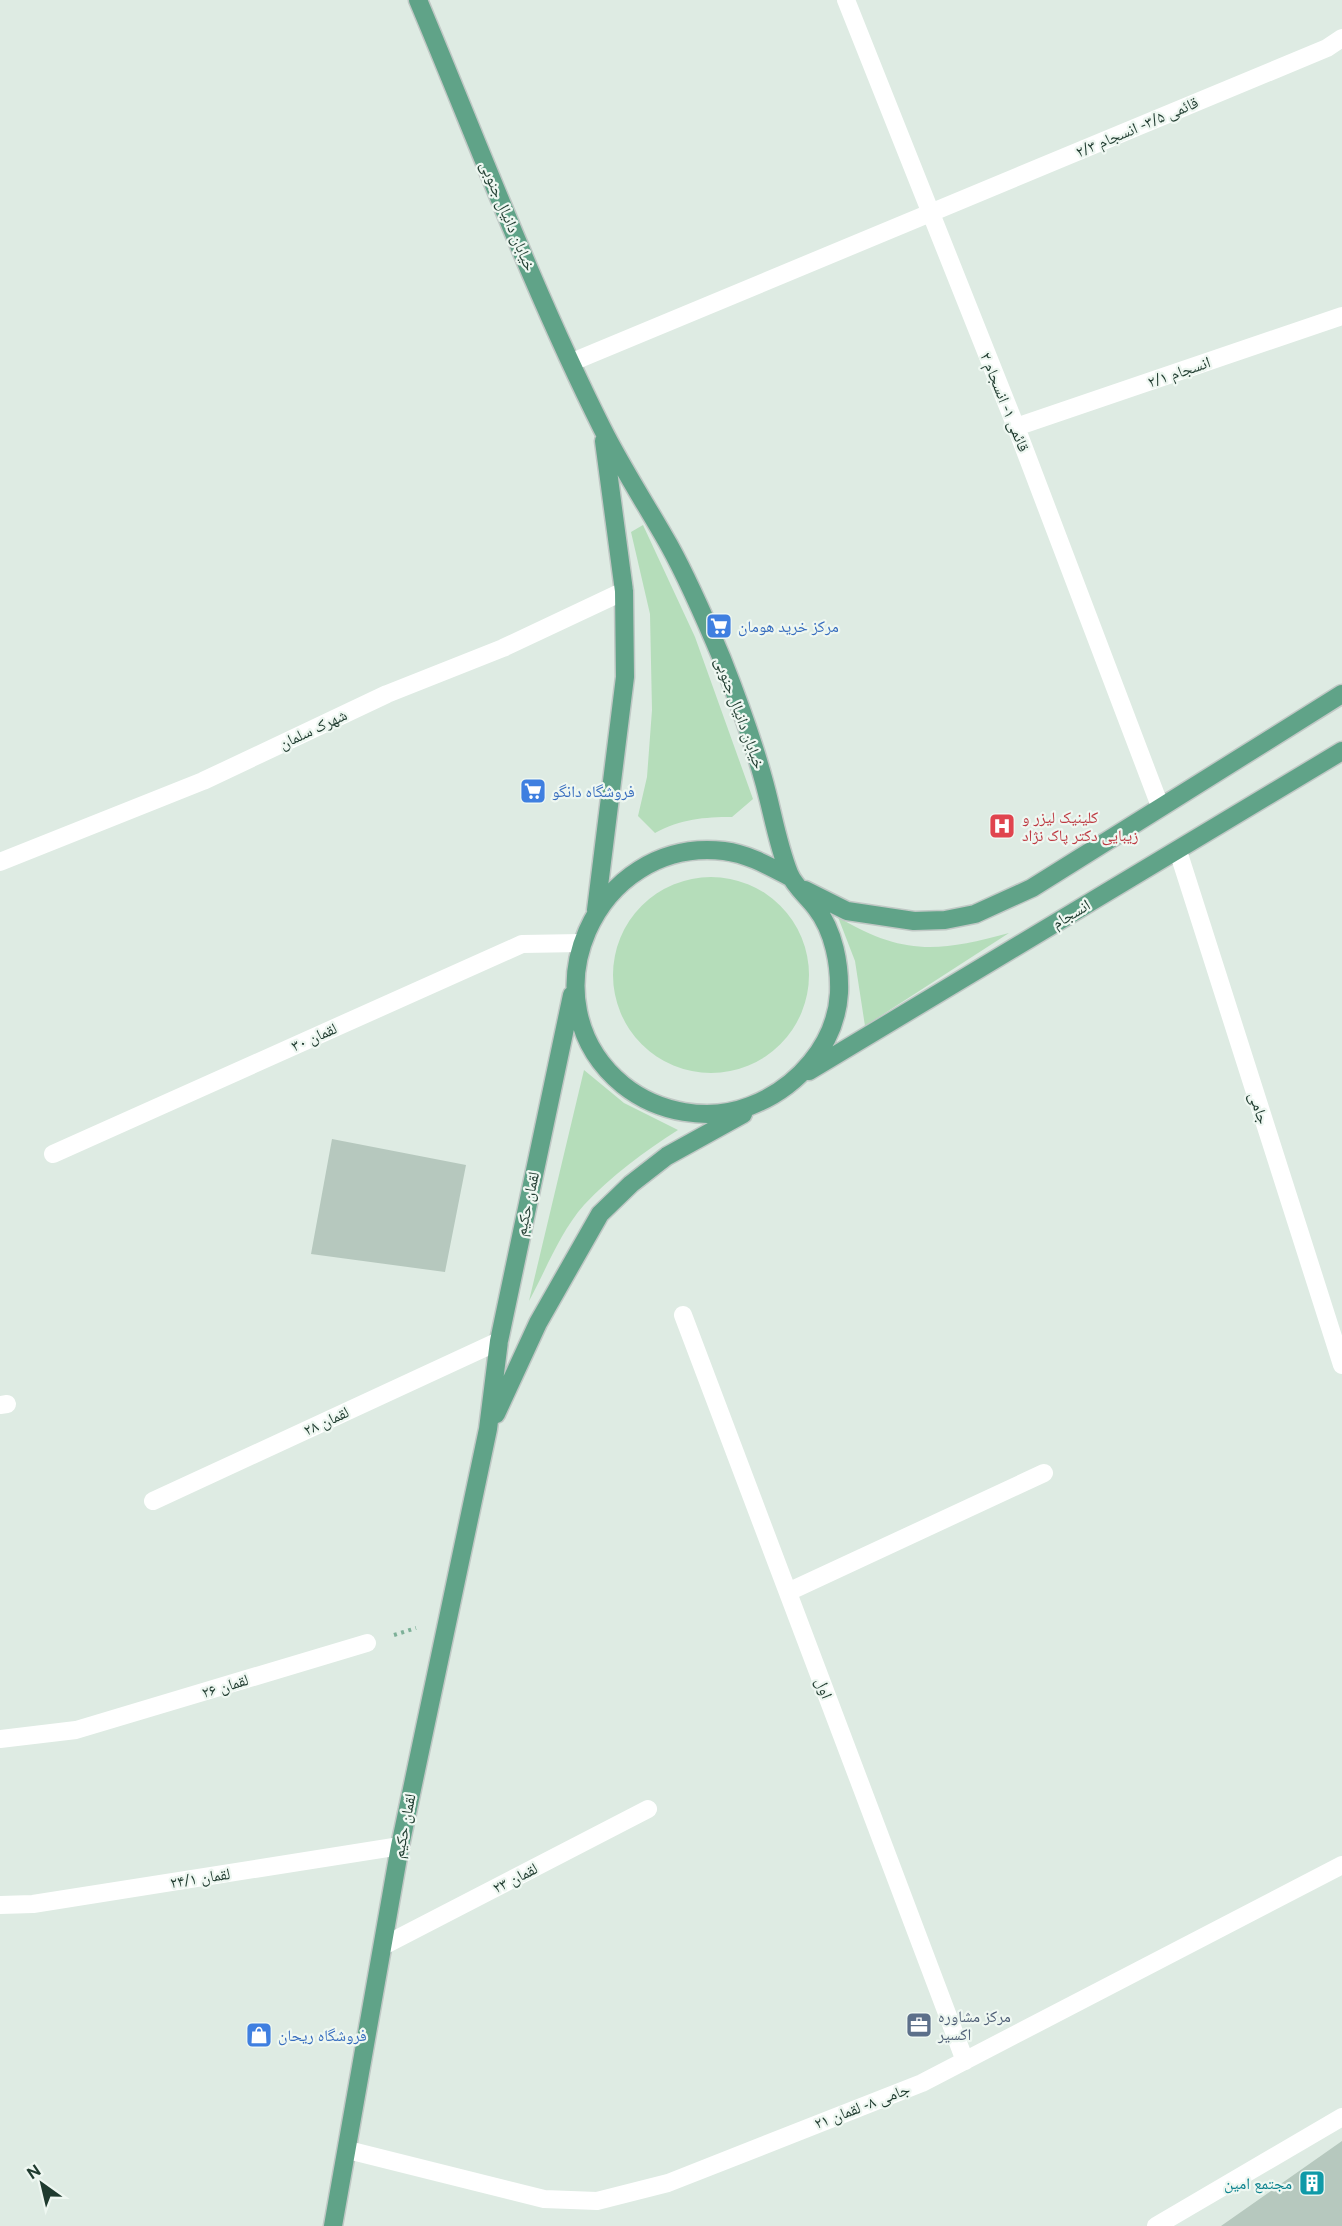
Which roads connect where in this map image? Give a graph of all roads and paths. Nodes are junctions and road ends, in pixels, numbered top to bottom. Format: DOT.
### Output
graph roads {
  1 [pos="418,0"];
  2 [pos="846,0"];
  3 [pos="1342,38"];
  4 [pos="930,214"];
  5 [pos="1342,316"];
  6 [pos="572,362"];
  7 [pos="1016,428"];
  8 [pos="603,430"];
  9 [pos="624,591"];
  10 [pos="1342,694"];
  11 [pos="1342,751"];
  12 [pos="1161,806"];
  13 [pos="1178,851"];
  14 [pos="0,862"];
  15 [pos="794,882"];
  16 [pos="597,910"];
  17 [pos="581,943"];
  18 [pos="575,981"];
  19 [pos="799,1076"];
  20 [pos="773,1097"];
  21 [pos="53,1154"];
  22 [pos="682,1315"];
  23 [pos="499,1341"];
  24 [pos="1342,1365"];
  25 [pos="488,1429"];
  26 [pos="1044,1473"];
  27 [pos="153,1501"];
  28 [pos="788,1592"];
  29 [pos="448,1619"];
  30 [pos="367,1643"];
  31 [pos="0,1739"];
  32 [pos="648,1809"];
  33 [pos="400,1846"];
  34 [pos="1342,1865"];
  35 [pos="0,1905"];
  36 [pos="383,1946"];
  37 [pos="965,2061"];
  38 [pos="1342,2117"];
  39 [pos="348,2150"];
  40 [pos="333,2226"];
  41 [pos="1155,2226"];
  1 -- 6 [label="main road, خیابان دانیال جنوبی"];
  2 -- 4 [label="street, قائمی ۱ - انسجام ۲"];
  3 -- 4 [label="street, قائمی ۳/۵ - انسجام ۲/۳"];
  4 -- 6 [label="street, قائمی ۳/۵ - انسجام ۲/۳"];
  4 -- 7 [label="street, قائمی ۱ - انسجام ۲"];
  5 -- 7 [label="street, انسجام ۲/۱"];
  6 -- 8 [label="main road, خیابان دانیال جنوبی"];
  7 -- 12 [label="street, قائمی ۱ - انسجام ۲"];
  8 -- 9 [label="main road, خیابان دانیال جنوبی"];
  8 -- 15 [label="main road, خیابان دانیال جنوبی"];
  9 -- 14 [label="street, شهرک سلمان"];
  9 -- 16 [label="main road, خیابان دانیال جنوبی"];
  10 -- 12 [label="main road"];
  11 -- 13 [label="main road, انسجام"];
  12 -- 15 [label="main road"];
  13 -- 19 [label="main road, انسجام"];
  13 -- 24 [label="street, جامی"];
  15 -- 16 [label="main road"];
  15 -- 19 [label="main road"];
  16 -- 17 [label="main road"];
  17 -- 18 [label="main road"];
  17 -- 21 [label="street, لقمان ۳۰"];
  18 -- 20 [label="main road"];
  18 -- 23 [label="main road, لقمان حکیم"];
  19 -- 20 [label="main road"];
  20 -- 25 [label="main road, لقمان حکیم"];
  22 -- 28 [label="street, اول"];
  23 -- 25 [label="main road, لقمان حکیم"];
  23 -- 27 [label="street, لقمان ۲۸"];
  25 -- 29 [label="main road, لقمان حکیم"];
  26 -- 28 [label="street"];
  28 -- 37 [label="street, اول"];
  29 -- 30 [label="path"];
  29 -- 33 [label="main road, لقمان حکیم"];
  30 -- 31 [label="street, لقمان ۲۶"];
  32 -- 36 [label="street, لقمان ۲۳"];
  33 -- 35 [label="street, لقمان ۲۴/۱"];
  33 -- 36 [label="main road, لقمان حکیم"];
  34 -- 37 [label="street, جامی ۸ - لقمان ۲۱"];
  36 -- 39 [label="main road, لقمان حکیم"];
  37 -- 39 [label="street, جامی ۸ - لقمان ۲۱"];
  38 -- 41 [label="street"];
  39 -- 40 [label="main road, لقمان حکیم"];
}
